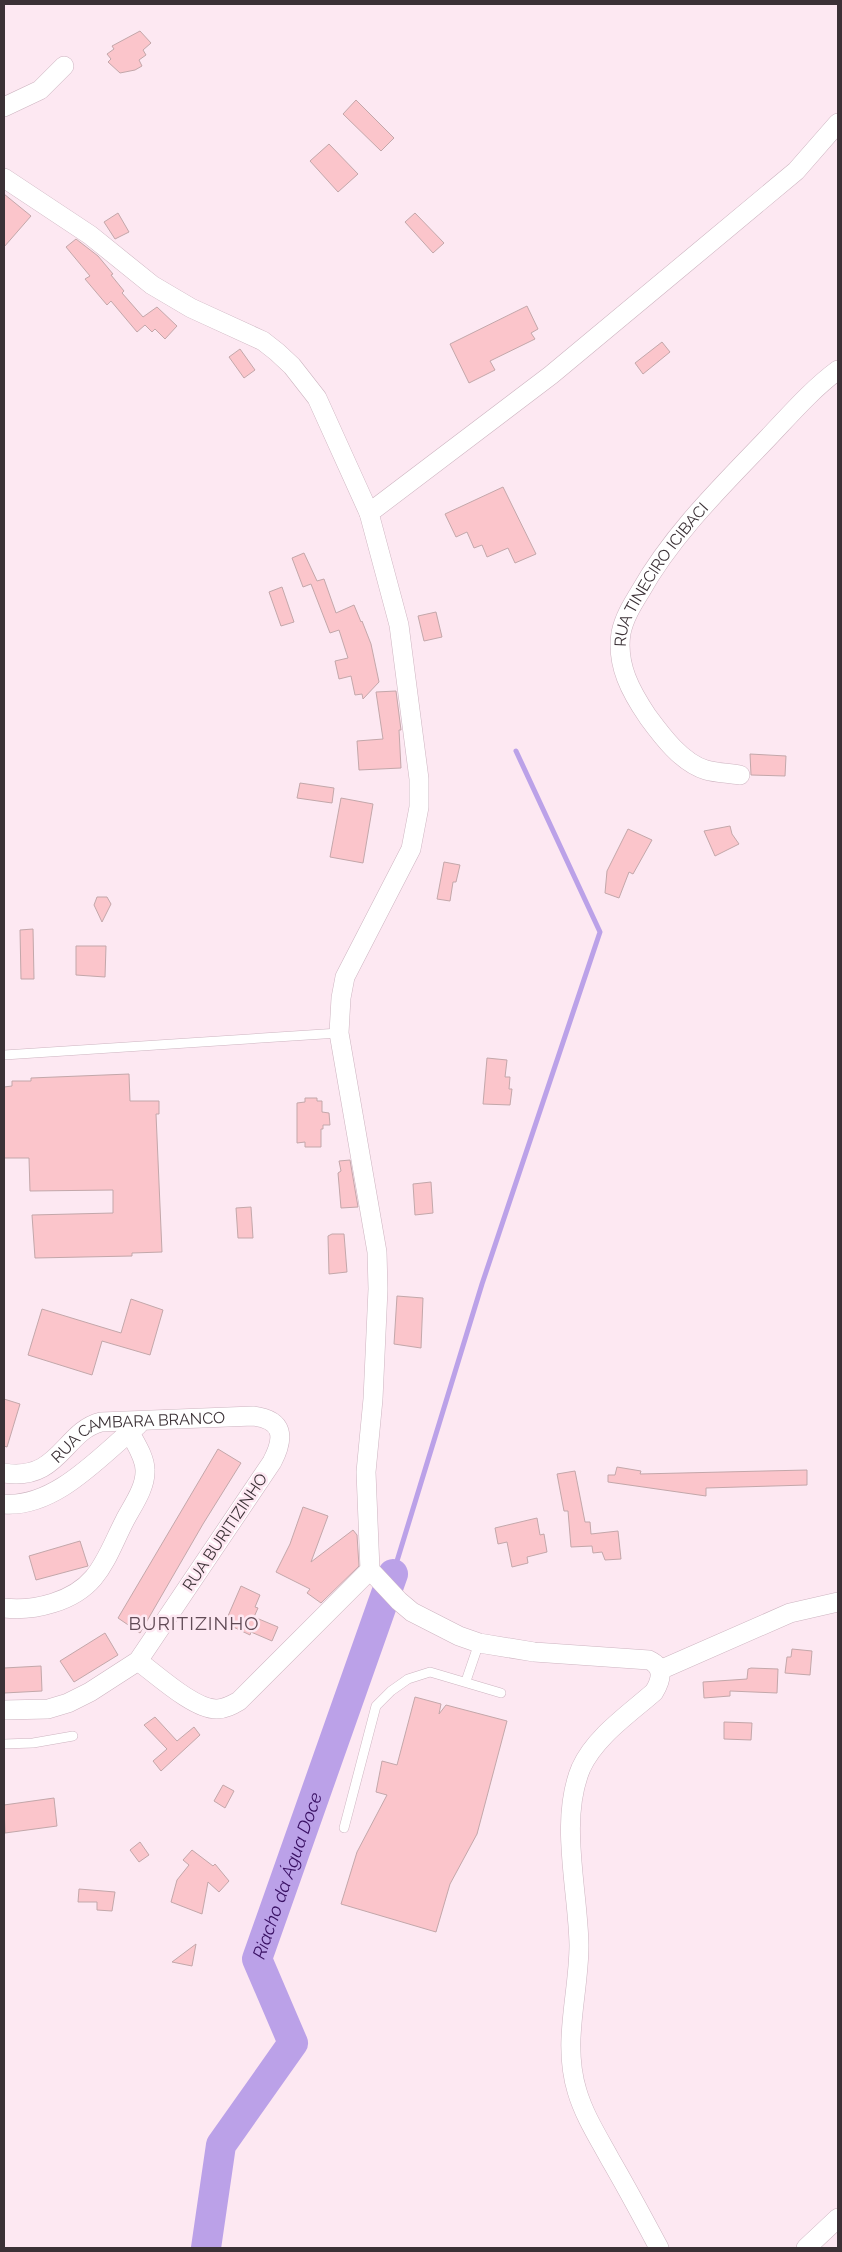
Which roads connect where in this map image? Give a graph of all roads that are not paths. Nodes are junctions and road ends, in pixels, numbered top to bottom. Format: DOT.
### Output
graph roads {
  1 [pos="64,66"];
  2 [pos="4,107"];
  3 [pos="838,123"];
  4 [pos="4,178"];
  5 [pos="838,370"];
  6 [pos="369,513"];
  7 [pos="740,775"];
  8 [pos="339,1032"];
  9 [pos="4,1056"];
  10 [pos="278,1426"];
  11 [pos="135,1427"];
  12 [pos="4,1473"];
  13 [pos="4,1504"];
  14 [pos="370,1570"];
  15 [pos="838,1602"];
  16 [pos="4,1608"];
  17 [pos="479,1643"];
  18 [pos="138,1661"];
  19 [pos="660,1670"];
  20 [pos="466,1681"];
  21 [pos="501,1693"];
  22 [pos="4,1710"];
  23 [pos="73,1736"];
  24 [pos="4,1744"];
  25 [pos="344,1828"];
  26 [pos="838,2218"];
  27 [pos="659,2248"];
  28 [pos="806,2248"];
  1 -- 2 [label="street"];
  3 -- 6 [label="street"];
  4 -- 6 [label="street"];
  5 -- 7 [label="street, RUA TINECIRO ICIBACI"];
  6 -- 8 [label="street"];
  8 -- 9 [label="lane"];
  8 -- 14 [label="street"];
  10 -- 11 [label="street, RUA CAMBARA BRANCO"];
  10 -- 18 [label="street, RUA BURITIZINHO"];
  11 -- 12 [label="street, RUA CAMBARA BRANCO"];
  11 -- 13 [label="street"];
  11 -- 16 [label="street"];
  14 -- 17 [label="street"];
  14 -- 18 [label="street"];
  15 -- 19 [label="street"];
  17 -- 19 [label="street"];
  17 -- 20 [label="lane"];
  18 -- 22 [label="street, RUA BURITIZINHO"];
  19 -- 27 [label="street"];
  20 -- 21 [label="lane"];
  20 -- 25 [label="lane"];
  23 -- 24 [label="lane"];
  26 -- 28 [label="street"];
}
